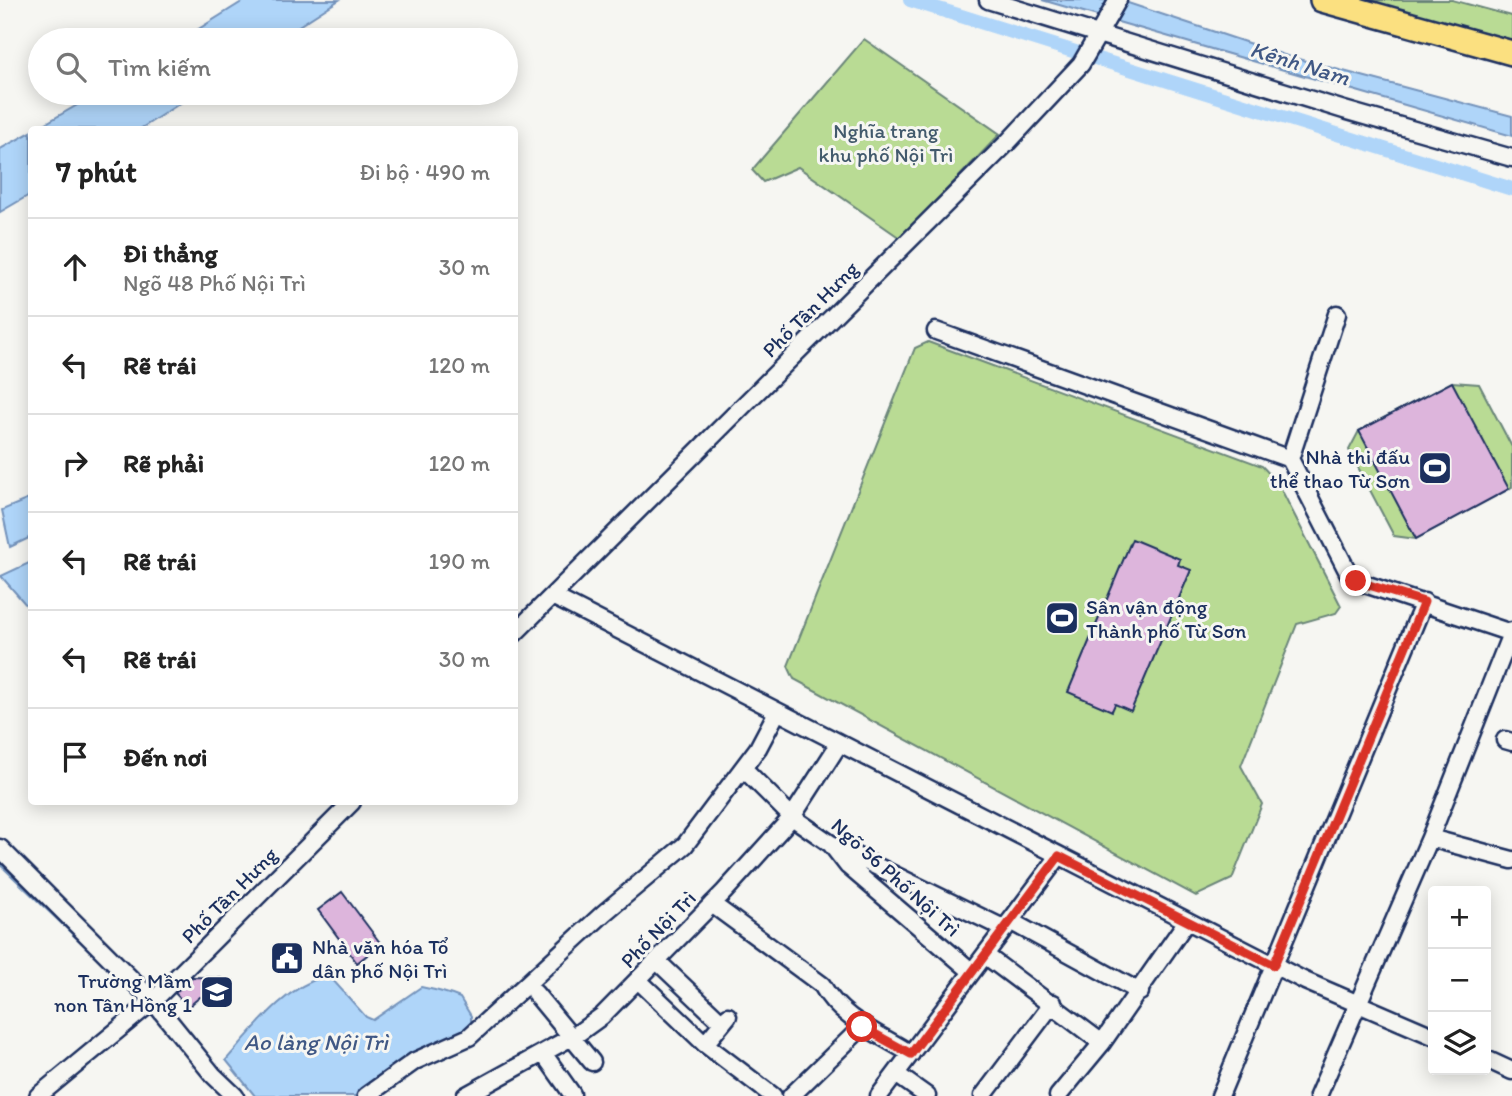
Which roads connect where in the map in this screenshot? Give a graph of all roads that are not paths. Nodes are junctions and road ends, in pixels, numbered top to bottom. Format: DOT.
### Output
graph roads {
  1 [pos="988,0"];
  2 [pos="1118,0"];
  3 [pos="1322,0"];
  4 [pos="1100,34"];
  5 [pos="1512,53"];
  6 [pos="1512,158"];
  7 [pos="1337,314"];
  8 [pos="936,331"];
  9 [pos="1290,459"];
  10 [pos="552,596"];
  11 [pos="1424,602"];
  12 [pos="518,630"];
  13 [pos="1512,632"];
  14 [pos="777,712"];
  15 [pos="839,744"];
  16 [pos="743,768"];
  17 [pos="349,805"];
  18 [pos="792,817"];
  19 [pos="1430,838"];
  20 [pos="831,844"];
  21 [pos="0,848"];
  22 [pos="1059,856"];
  23 [pos="1512,860"];
  24 [pos="712,904"];
  25 [pos="1187,921"];
  26 [pos="1007,925"];
  27 [pos="985,955"];
  28 [pos="657,961"];
  29 [pos="1274,965"];
  30 [pos="971,971"];
  31 [pos="638,980"];
  32 [pos="1140,992"];
  33 [pos="535,993"];
  34 [pos="153,1001"];
  35 [pos="1053,1003"];
  36 [pos="1359,1004"];
  37 [pos="862,1027"];
  38 [pos="1428,1034"];
  39 [pos="572,1037"];
  40 [pos="1102,1043"];
  41 [pos="705,1044"];
  42 [pos="543,1053"];
  43 [pos="911,1054"];
  44 [pos="1491,1061"];
  45 [pos="592,1062"];
  46 [pos="1512,1071"];
  47 [pos="896,1074"];
  48 [pos="572,1094"];
  49 [pos="38,1096"];
  50 [pos="235,1096"];
  51 [pos="366,1096"];
  52 [pos="465,1096"];
  53 [pos="773,1096"];
  54 [pos="791,1096"];
  55 [pos="879,1096"];
  56 [pos="927,1096"];
  57 [pos="983,1096"];
  58 [pos="1058,1096"];
  59 [pos="1220,1096"];
  60 [pos="1318,1096"];
  1 -- 4 [label="street"];
  2 -- 4 [label="street, Phố Tân Hưng"];
  3 -- 5 [label="highway"];
  4 -- 6 [label="street"];
  4 -- 10 [label="street, Phố Tân Hưng"];
  7 -- 9 [label="street"];
  8 -- 9 [label="street"];
  9 -- 11 [label="street"];
  10 -- 12 [label="street, Phố Tân Hưng"];
  10 -- 14 [label="street"];
  11 -- 13 [label="street"];
  11 -- 29 [label="street"];
  13 -- 19 [label="street"];
  14 -- 15 [label="street"];
  14 -- 16 [label="street"];
  15 -- 18 [label="street, Phố Nội Trì"];
  15 -- 22 [label="street"];
  16 -- 18 [label="street, Ngõ 56 Phố Nội Trì"];
  16 -- 51 [label="street"];
  17 -- 34 [label="street, Phố Tân Hưng"];
  18 -- 20 [label="street, Ngõ 56 Phố Nội Trì"];
  18 -- 24 [label="street, Phố Nội Trì"];
  19 -- 23 [label="street"];
  19 -- 36 [label="street"];
  20 -- 26 [label="street"];
  20 -- 30 [label="street, Ngõ 56 Phố Nội Trì"];
  21 -- 34 [label="street"];
  22 -- 25 [label="street"];
  22 -- 26 [label="street"];
  24 -- 28 [label="street, Phố Nội Trì"];
  24 -- 37 [label="street"];
  25 -- 29 [label="street"];
  25 -- 32 [label="street"];
  26 -- 27 [label="street"];
  26 -- 32 [label="street"];
  27 -- 30 [label="street"];
  27 -- 35 [label="street"];
  28 -- 31 [label="street, Phố Nội Trì"];
  28 -- 41 [label="street"];
  29 -- 36 [label="street"];
  29 -- 59 [label="street"];
  30 -- 43 [label="street"];
  31 -- 39 [label="street, Phố Nội Trì"];
  31 -- 41 [label="street"];
  32 -- 40 [label="street"];
  33 -- 39 [label="street"];
  34 -- 49 [label="street, Phố Tân Hưng"];
  34 -- 50 [label="street"];
  35 -- 40 [label="street"];
  35 -- 57 [label="street"];
  36 -- 38 [label="street"];
  36 -- 60 [label="street"];
  37 -- 43 [label="street"];
  37 -- 54 [label="street"];
  39 -- 42 [label="street, Phố Nội Trì"];
  39 -- 45 [label="street"];
  40 -- 58 [label="street"];
  41 -- 53 [label="street"];
  42 -- 48 [label="street"];
  42 -- 52 [label="street, Phố Nội Trì"];
  43 -- 47 [label="street"];
  44 -- 46 [label="street"];
  47 -- 55 [label="street"];
  47 -- 56 [label="street"];
}
